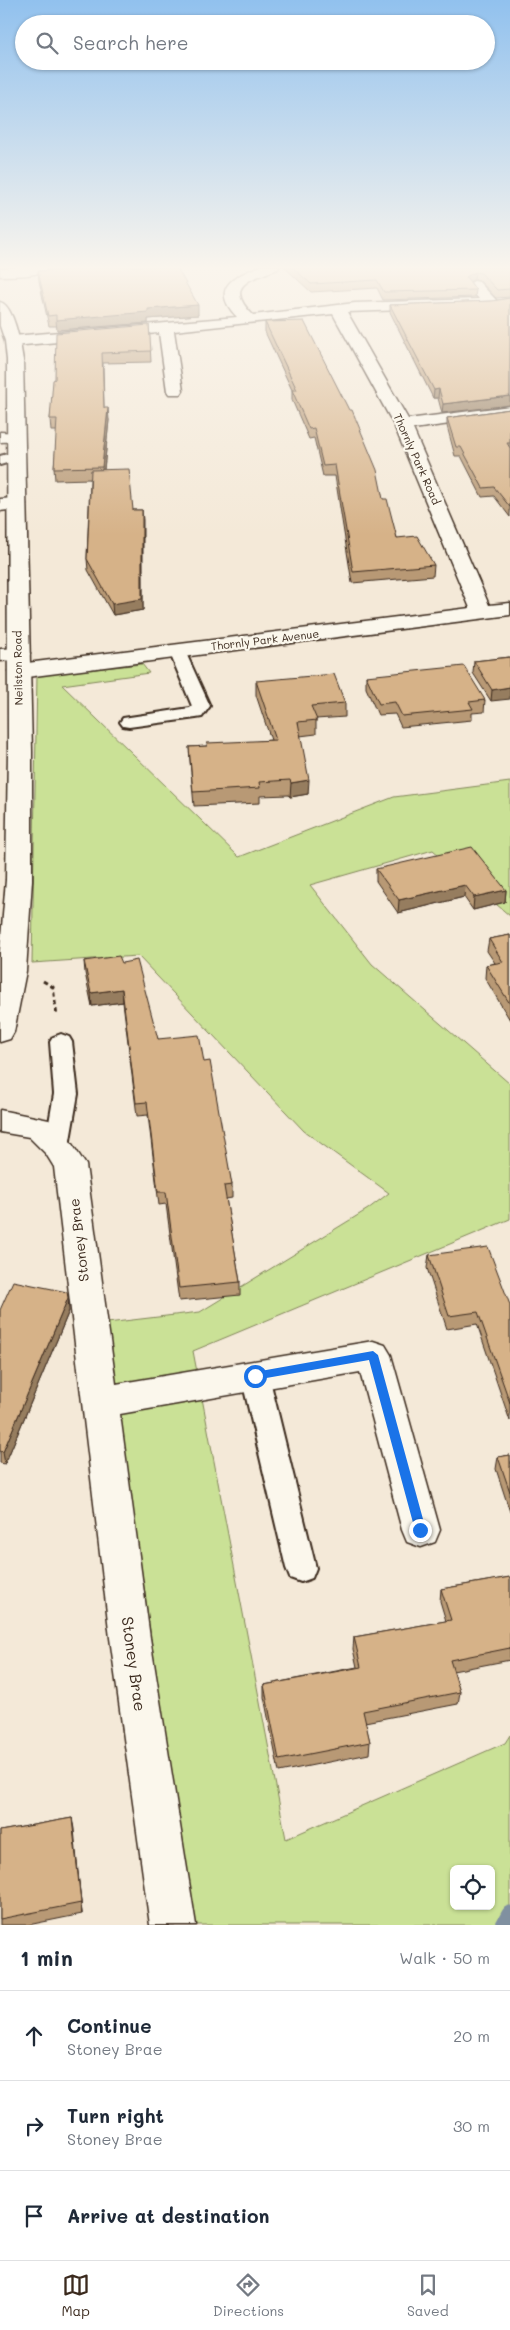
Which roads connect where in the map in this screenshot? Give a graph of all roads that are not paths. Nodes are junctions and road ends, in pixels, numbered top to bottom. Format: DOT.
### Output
graph roads {
  1 [pos="14,356"];
  2 [pos="170,356"];
  3 [pos="364,356"];
  4 [pos="175,391"];
  5 [pos="510,411"];
  6 [pos="403,425"];
  7 [pos="8,437"];
  8 [pos="8,458"];
  9 [pos="8,505"];
  10 [pos="510,609"];
  11 [pos="482,612"];
  12 [pos="177,651"];
  13 [pos="13,660"];
  14 [pos="129,722"];
  15 [pos="0,1032"];
  16 [pos="61,1042"];
  17 [pos="0,1122"];
  18 [pos="56,1146"];
  19 [pos="255,1376"];
  20 [pos="98,1402"];
  21 [pos="420,1530"];
  22 [pos="301,1568"];
  23 [pos="174,1925"];
  1 -- 7 [label="street, Neilston Road"];
  2 -- 4 [label="street"];
  3 -- 6 [label="street, Thornly Park Road"];
  5 -- 6 [label="street"];
  6 -- 11 [label="street, Thornly Park Road"];
  7 -- 8 [label="street, Neilston Road"];
  8 -- 9 [label="street, Neilston Road"];
  9 -- 13 [label="street, Neilston Road"];
  10 -- 11 [label="street, Thornly Park Avenue"];
  11 -- 12 [label="street, Thornly Park Avenue"];
  12 -- 13 [label="street, Thornly Park Avenue"];
  12 -- 14 [label="lane"];
  13 -- 15 [label="street, Neilston Road"];
  16 -- 18 [label="lane"];
  17 -- 18 [label="street, Stoney Brae"];
  18 -- 20 [label="street, Stoney Brae"];
  19 -- 20 [label="street"];
  19 -- 21 [label="street"];
  19 -- 22 [label="lane"];
  20 -- 23 [label="street, Stoney Brae"];
}
